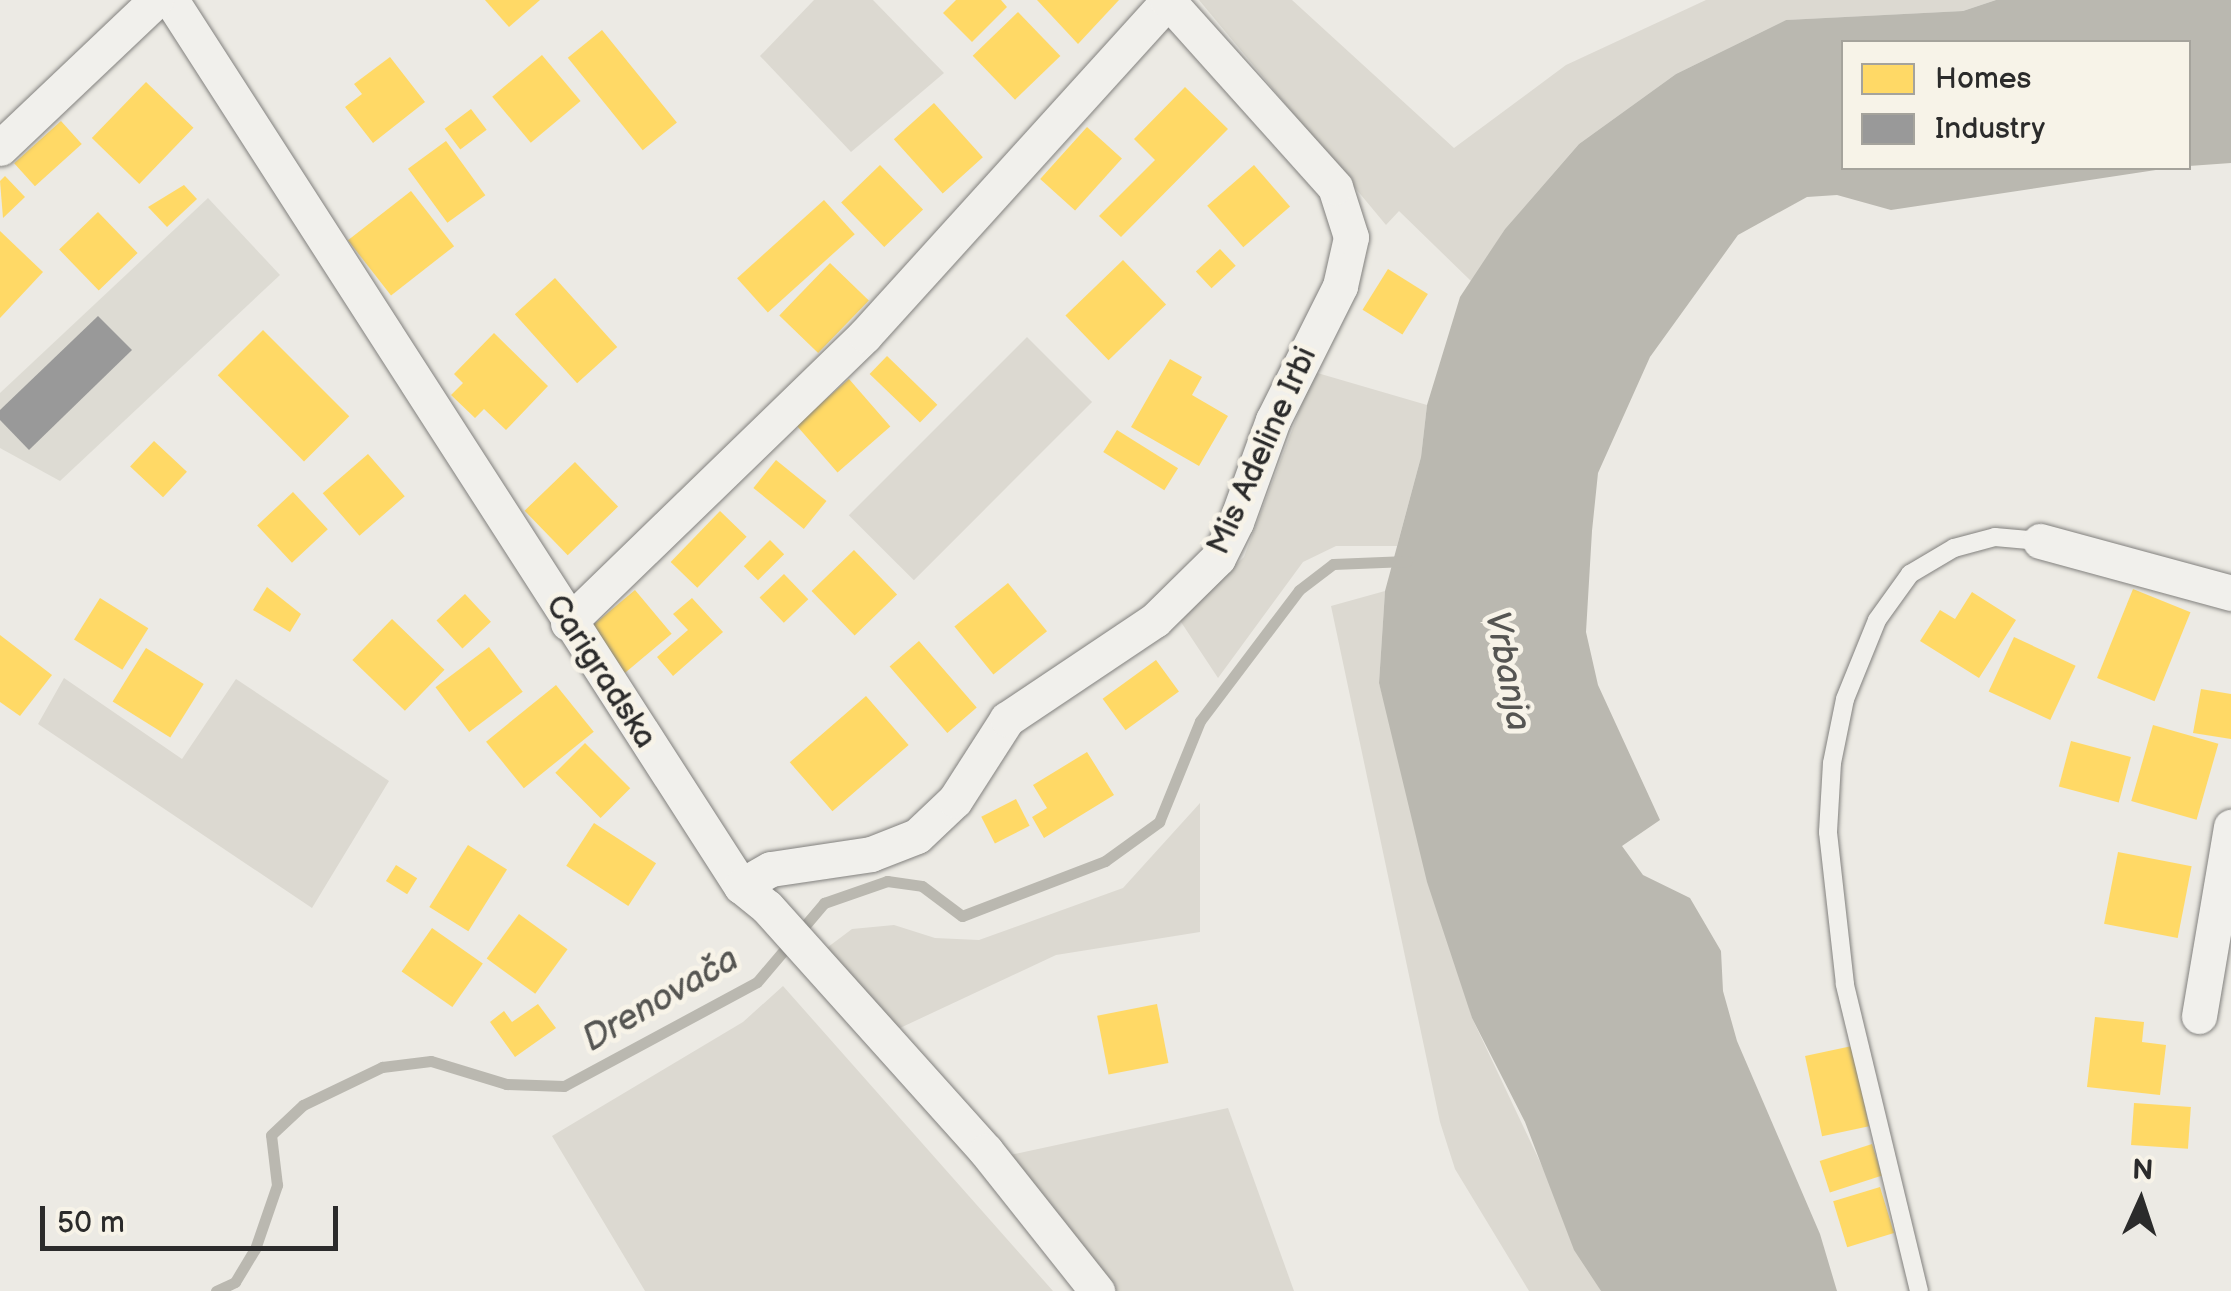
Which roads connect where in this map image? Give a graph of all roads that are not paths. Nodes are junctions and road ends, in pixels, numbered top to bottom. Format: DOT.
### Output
graph roads {
  1 [pos="156,0"];
  2 [pos="171,0"];
  3 [pos="1168,0"];
  4 [pos="0,148"];
  5 [pos="2040,541"];
  6 [pos="2231,593"];
  7 [pos="568,623"];
  8 [pos="2231,827"];
  9 [pos="754,896"];
  10 [pos="2199,1016"];
  11 [pos="1097,1291"];
  12 [pos="1918,1291"];
  1 -- 4 [label="street"];
  2 -- 7 [label="street, Carigradska"];
  3 -- 7 [label="street"];
  3 -- 9 [label="street, Mis Adeline Irbi"];
  5 -- 6 [label="street"];
  5 -- 12 [label="lane"];
  7 -- 9 [label="street, Carigradska"];
  8 -- 10 [label="street"];
  9 -- 11 [label="street, Carigradska"];
}
